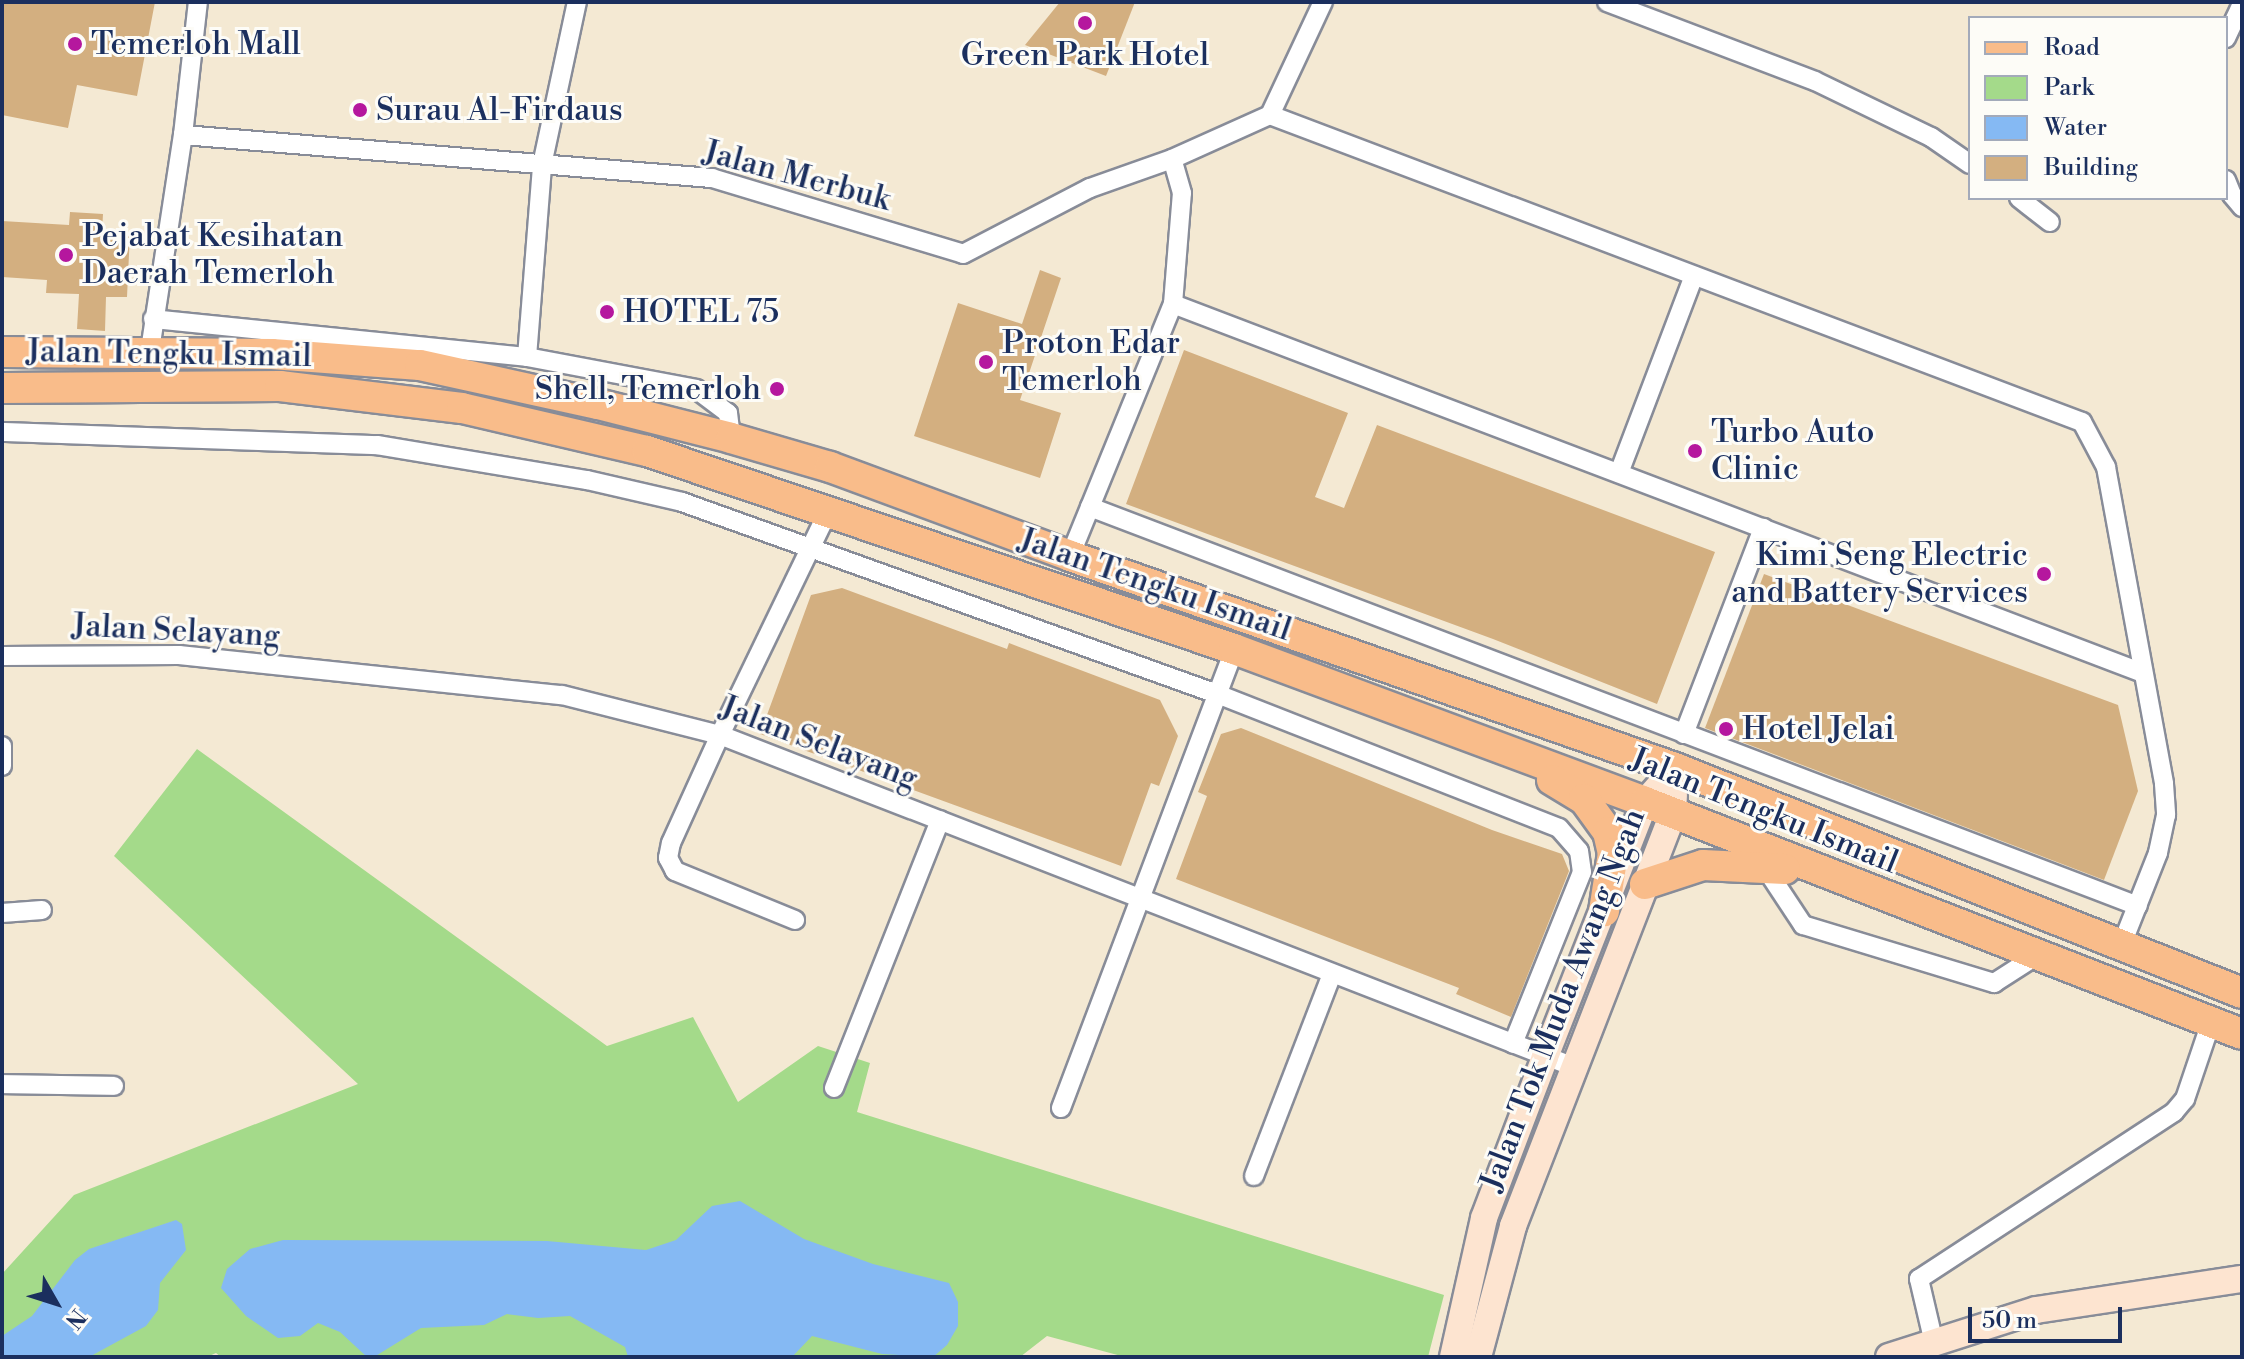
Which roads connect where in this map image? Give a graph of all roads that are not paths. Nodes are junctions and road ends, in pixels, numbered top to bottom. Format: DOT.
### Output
graph roads {
  1 [pos="199,2"];
  2 [pos="577,2"];
  3 [pos="1323,2"];
  4 [pos="1607,2"];
  5 [pos="2242,5"];
  6 [pos="2228,34"];
  7 [pos="1270,115"];
  8 [pos="183,135"];
  9 [pos="1172,159"];
  10 [pos="1968,163"];
  11 [pos="542,165"];
  12 [pos="2228,185"];
  13 [pos="2022,200"];
  14 [pos="2242,207"];
  15 [pos="2050,222"];
  16 [pos="1694,276"];
  17 [pos="1173,304"];
  18 [pos="153,319"];
  19 [pos="150,350"];
  20 [pos="2,352"];
  21 [pos="527,357"];
  22 [pos="2,388"];
  23 [pos="2,432"];
  24 [pos="731,438"];
  25 [pos="1619,473"];
  26 [pos="1090,507"];
  27 [pos="828,512"];
  28 [pos="1763,528"];
  29 [pos="810,551"];
  30 [pos="1070,556"];
  31 [pos="1234,649"];
  32 [pos="2,656"];
  33 [pos="2143,673"];
  34 [pos="1420,677"];
  35 [pos="1217,694"];
  36 [pos="1408,713"];
  37 [pos="1684,734"];
  38 [pos="720,735"];
  39 [pos="2,746"];
  40 [pos="1497,746"];
  41 [pos="2,766"];
  42 [pos="1675,768"];
  43 [pos="1659,808"];
  44 [pos="940,820"];
  45 [pos="1881,851"];
  46 [pos="1764,866"];
  47 [pos="1831,877"];
  48 [pos="1645,884"];
  49 [pos="1140,898"];
  50 [pos="2138,906"];
  51 [pos="42,910"];
  52 [pos="1604,911"];
  53 [pos="2,913"];
  54 [pos="795,920"];
  55 [pos="1943,920"];
  56 [pos="2122,944"];
  57 [pos="2036,956"];
  58 [pos="1332,974"];
  59 [pos="2242,993"];
  60 [pos="2211,1022"];
  61 [pos="2242,1034"];
  62 [pos="1513,1044"];
  63 [pos="1545,1057"];
  64 [pos="1574,1067"];
  65 [pos="2,1084"];
  66 [pos="114,1086"];
  67 [pos="834,1088"];
  68 [pos="1061,1108"];
  69 [pos="1254,1176"];
  70 [pos="2242,1279"];
  71 [pos="1934,1343"];
  72 [pos="1453,1357"];
  73 [pos="1478,1357"];
  74 [pos="1889,1357"];
  1 -- 8 [label="street"];
  2 -- 11 [label="street"];
  3 -- 7 [label="street"];
  4 -- 10 [label="street"];
  5 -- 6 [label="street"];
  7 -- 9 [label="street"];
  7 -- 16 [label="street"];
  8 -- 11 [label="street, Jalan Merbuk"];
  8 -- 18 [label="street"];
  9 -- 11 [label="street, Jalan Merbuk"];
  9 -- 17 [label="street"];
  11 -- 21 [label="street"];
  12 -- 14 [label="street"];
  13 -- 15 [label="street"];
  16 -- 25 [label="street"];
  16 -- 33 [label="street"];
  17 -- 25 [label="street"];
  17 -- 26 [label="street"];
  18 -- 19 [label="street"];
  18 -- 21 [label="street"];
  19 -- 20 [label="main road, Jalan Tengku Ismail"];
  19 -- 24 [label="main road, Jalan Tengku Ismail"];
  21 -- 24 [label="street"];
  22 -- 27 [label="main road, Jalan Tengku Ismail"];
  23 -- 29 [label="street"];
  24 -- 30 [label="main road, Jalan Tengku Ismail"];
  25 -- 28 [label="street"];
  26 -- 30 [label="street"];
  26 -- 37 [label="street, Jalan Tengku Ismail"];
  27 -- 29 [label="street"];
  27 -- 31 [label="main road, Jalan Tengku Ismail"];
  28 -- 33 [label="street"];
  28 -- 37 [label="street"];
  29 -- 35 [label="street"];
  29 -- 38 [label="street"];
  30 -- 34 [label="main road, Jalan Tengku Ismail"];
  31 -- 35 [label="street"];
  31 -- 36 [label="main road, Jalan Tengku Ismail"];
  32 -- 38 [label="street, Jalan Selayang"];
  33 -- 50 [label="street"];
  34 -- 36 [label="main road"];
  34 -- 42 [label="main road, Jalan Tengku Ismail"];
  35 -- 49 [label="street"];
  35 -- 62 [label="street"];
  36 -- 40 [label="main road, Jalan Tengku Ismail"];
  37 -- 50 [label="street, Jalan Tengku Ismail"];
  38 -- 44 [label="street, Jalan Selayang"];
  38 -- 54 [label="street"];
  39 -- 41 [label="street"];
  40 -- 43 [label="main road, Jalan Tengku Ismail"];
  40 -- 52 [label="main road"];
  42 -- 43 [label="main road, Jalan Tok Muda Awang Ngah"];
  42 -- 45 [label="main road, Jalan Tengku Ismail"];
  43 -- 47 [label="main road, Jalan Tengku Ismail"];
  43 -- 48 [label="main road, Jalan Tok Muda Awang Ngah"];
  43 -- 52 [label="main road, Jalan Tok Muda Awang Ngah"];
  44 -- 49 [label="street, Jalan Selayang"];
  44 -- 67 [label="street"];
  45 -- 55 [label="main road"];
  45 -- 56 [label="main road, Jalan Tengku Ismail"];
  46 -- 47 [label="main road"];
  46 -- 48 [label="main road"];
  46 -- 57 [label="street"];
  47 -- 55 [label="main road, Jalan Tengku Ismail"];
  48 -- 64 [label="main road, Jalan Tok Muda Awang Ngah"];
  49 -- 58 [label="street, Jalan Selayang"];
  49 -- 68 [label="street"];
  50 -- 56 [label="street"];
  51 -- 53 [label="street"];
  52 -- 63 [label="main road, Jalan Tok Muda Awang Ngah"];
  55 -- 57 [label="main road, Jalan Tengku Ismail"];
  56 -- 59 [label="main road, Jalan Tengku Ismail"];
  57 -- 60 [label="main road, Jalan Tengku Ismail"];
  58 -- 62 [label="street, Jalan Selayang"];
  58 -- 69 [label="street"];
  60 -- 61 [label="main road, Jalan Tengku Ismail"];
  60 -- 71 [label="street"];
  62 -- 63 [label="street, Jalan Selayang"];
  63 -- 64 [label="street, Jalan Selayang"];
  63 -- 72 [label="main road, Jalan Tok Muda Awang Ngah"];
  64 -- 73 [label="main road, Jalan Tok Muda Awang Ngah"];
  65 -- 66 [label="street"];
  70 -- 71 [label="main road"];
  71 -- 74 [label="main road"];
}
